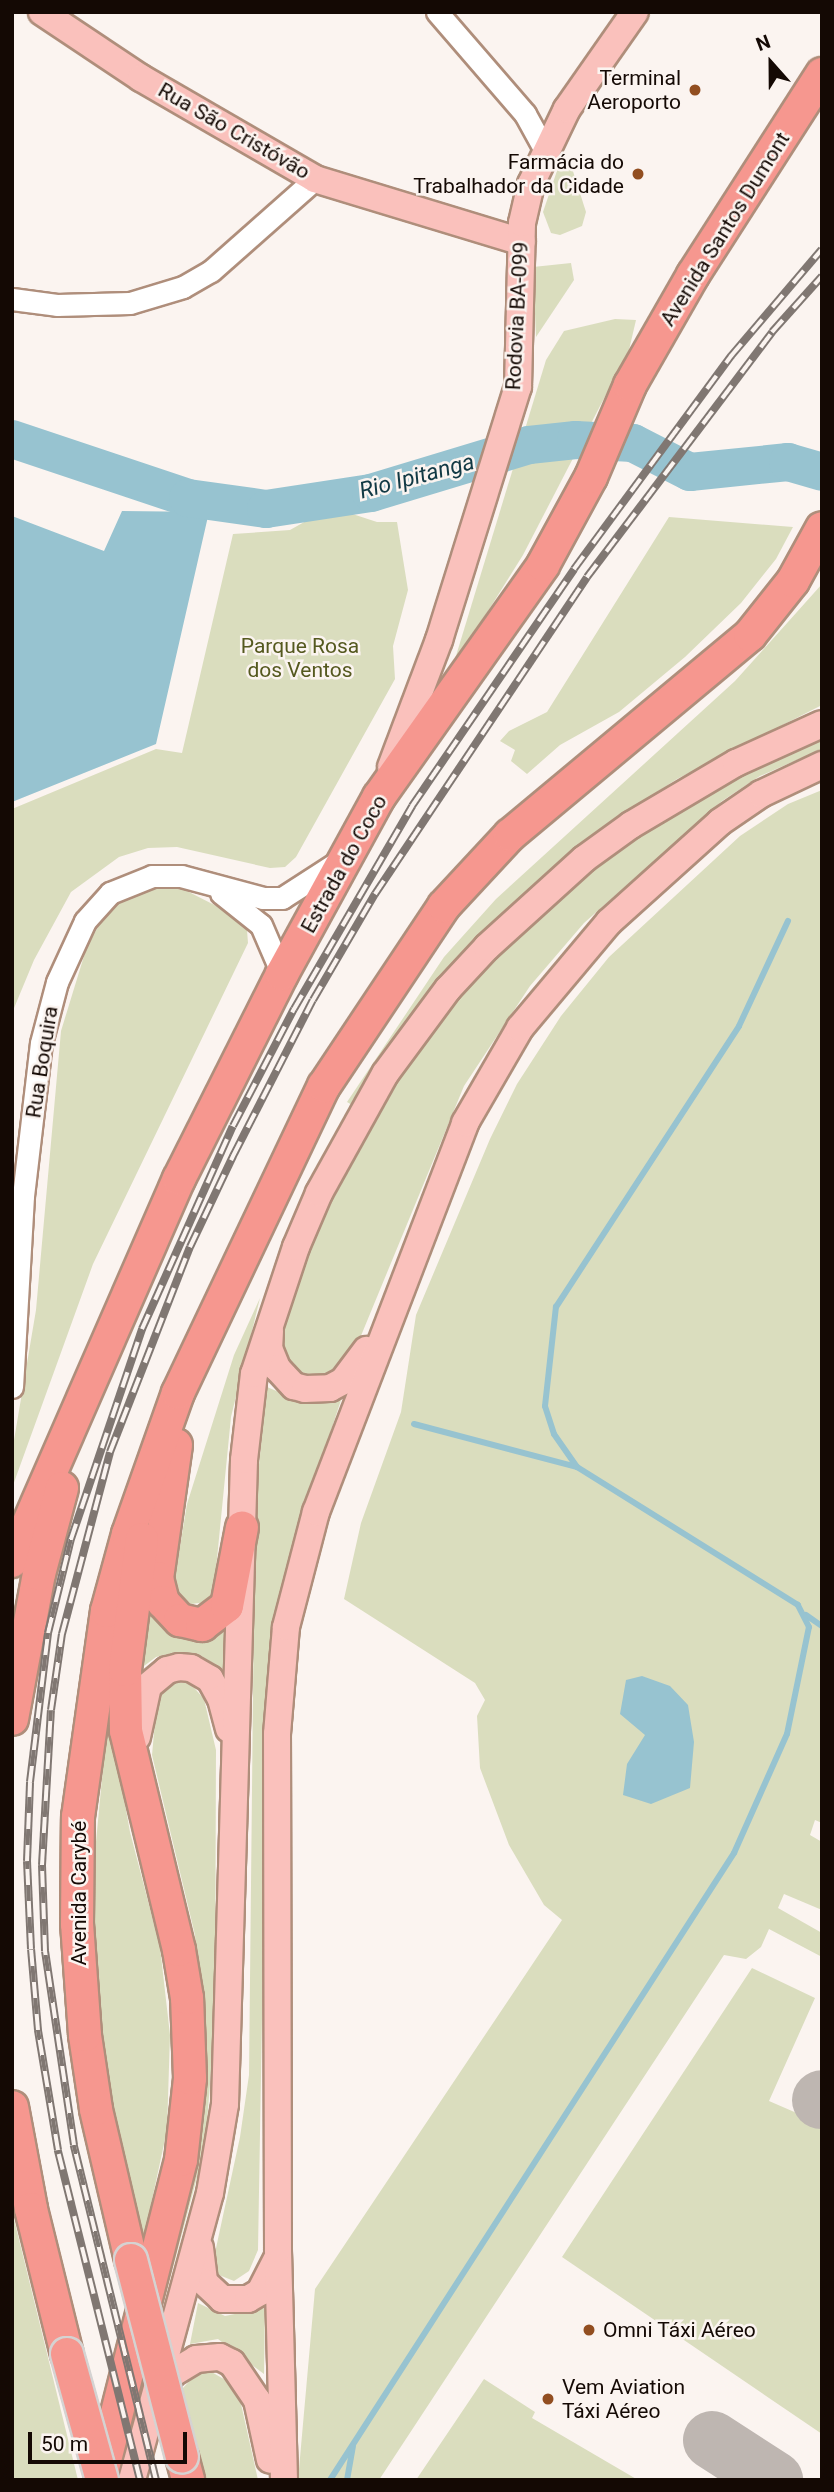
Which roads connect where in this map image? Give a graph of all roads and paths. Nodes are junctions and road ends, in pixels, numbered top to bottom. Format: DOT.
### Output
graph roads {
  1 [pos="42,12"];
  2 [pos="437,12"];
  3 [pos="635,12"];
  4 [pos="822,74"];
  5 [pos="546,152"];
  6 [pos="315,179"];
  7 [pos="522,242"];
  8 [pos="12,299"];
  9 [pos="630,385"];
  10 [pos="822,528"];
  11 [pos="822,724"];
  12 [pos="822,765"];
  13 [pos="380,797"];
  14 [pos="351,852"];
  15 [pos="205,882"];
  16 [pos="282,974"];
  17 [pos="273,1308"];
  18 [pos="390,1314"];
  19 [pos="215,1316"];
  20 [pos="100,1366"];
  21 [pos="12,1387"];
  22 [pos="150,1472"];
  23 [pos="242,1527"];
  24 [pos="12,1561"];
  25 [pos="12,1719"];
  26 [pos="237,1772"];
  27 [pos="143,1804"];
  28 [pos="12,2106"];
  29 [pos="202,2225"];
  30 [pos="278,2249"];
  31 [pos="155,2401"];
  32 [pos="185,2468"];
  33 [pos="101,2472"];
  34 [pos="132,2480"];
  35 [pos="273,2480"];
  36 [pos="284,2480"];
  1 -- 6 [label="main road, Rua São Cristóvão"];
  2 -- 5 [label="street"];
  3 -- 5 [label="main road, Rodovia BA-099"];
  4 -- 9 [label="highway, Avenida Santos Dumont"];
  5 -- 7 [label="main road, Rodovia BA-099"];
  6 -- 7 [label="main road, Rua São Cristóvão"];
  6 -- 8 [label="street"];
  7 -- 13 [label="main road, Rodovia BA-099"];
  9 -- 13 [label="highway, Estrada do Coco"];
  10 -- 19 [label="highway"];
  11 -- 17 [label="main road"];
  12 -- 18 [label="main road"];
  13 -- 14 [label="highway, Estrada do Coco"];
  14 -- 15 [label="street, Rua Boquira"];
  14 -- 16 [label="highway, Estrada do Coco"];
  15 -- 16 [label="street, Rua Boquira"];
  15 -- 21 [label="street, Rua Boquira"];
  16 -- 20 [label="highway, Estrada do Coco"];
  17 -- 18 [label="main road"];
  17 -- 23 [label="main road"];
  18 -- 30 [label="main road"];
  19 -- 22 [label="highway, Avenida Carybé"];
  19 -- 23 [label="highway"];
  20 -- 24 [label="highway"];
  20 -- 25 [label="highway"];
  22 -- 27 [label="highway"];
  22 -- 32 [label="highway, Avenida Carybé, bridge"];
  23 -- 26 [label="main road"];
  26 -- 27 [label="main road"];
  26 -- 29 [label="main road"];
  27 -- 33 [label="highway"];
  28 -- 33 [label="highway, bridge"];
  29 -- 30 [label="main road"];
  29 -- 31 [label="main road"];
  30 -- 36 [label="main road"];
  31 -- 34 [label="main road"];
  31 -- 35 [label="main road"];
}
